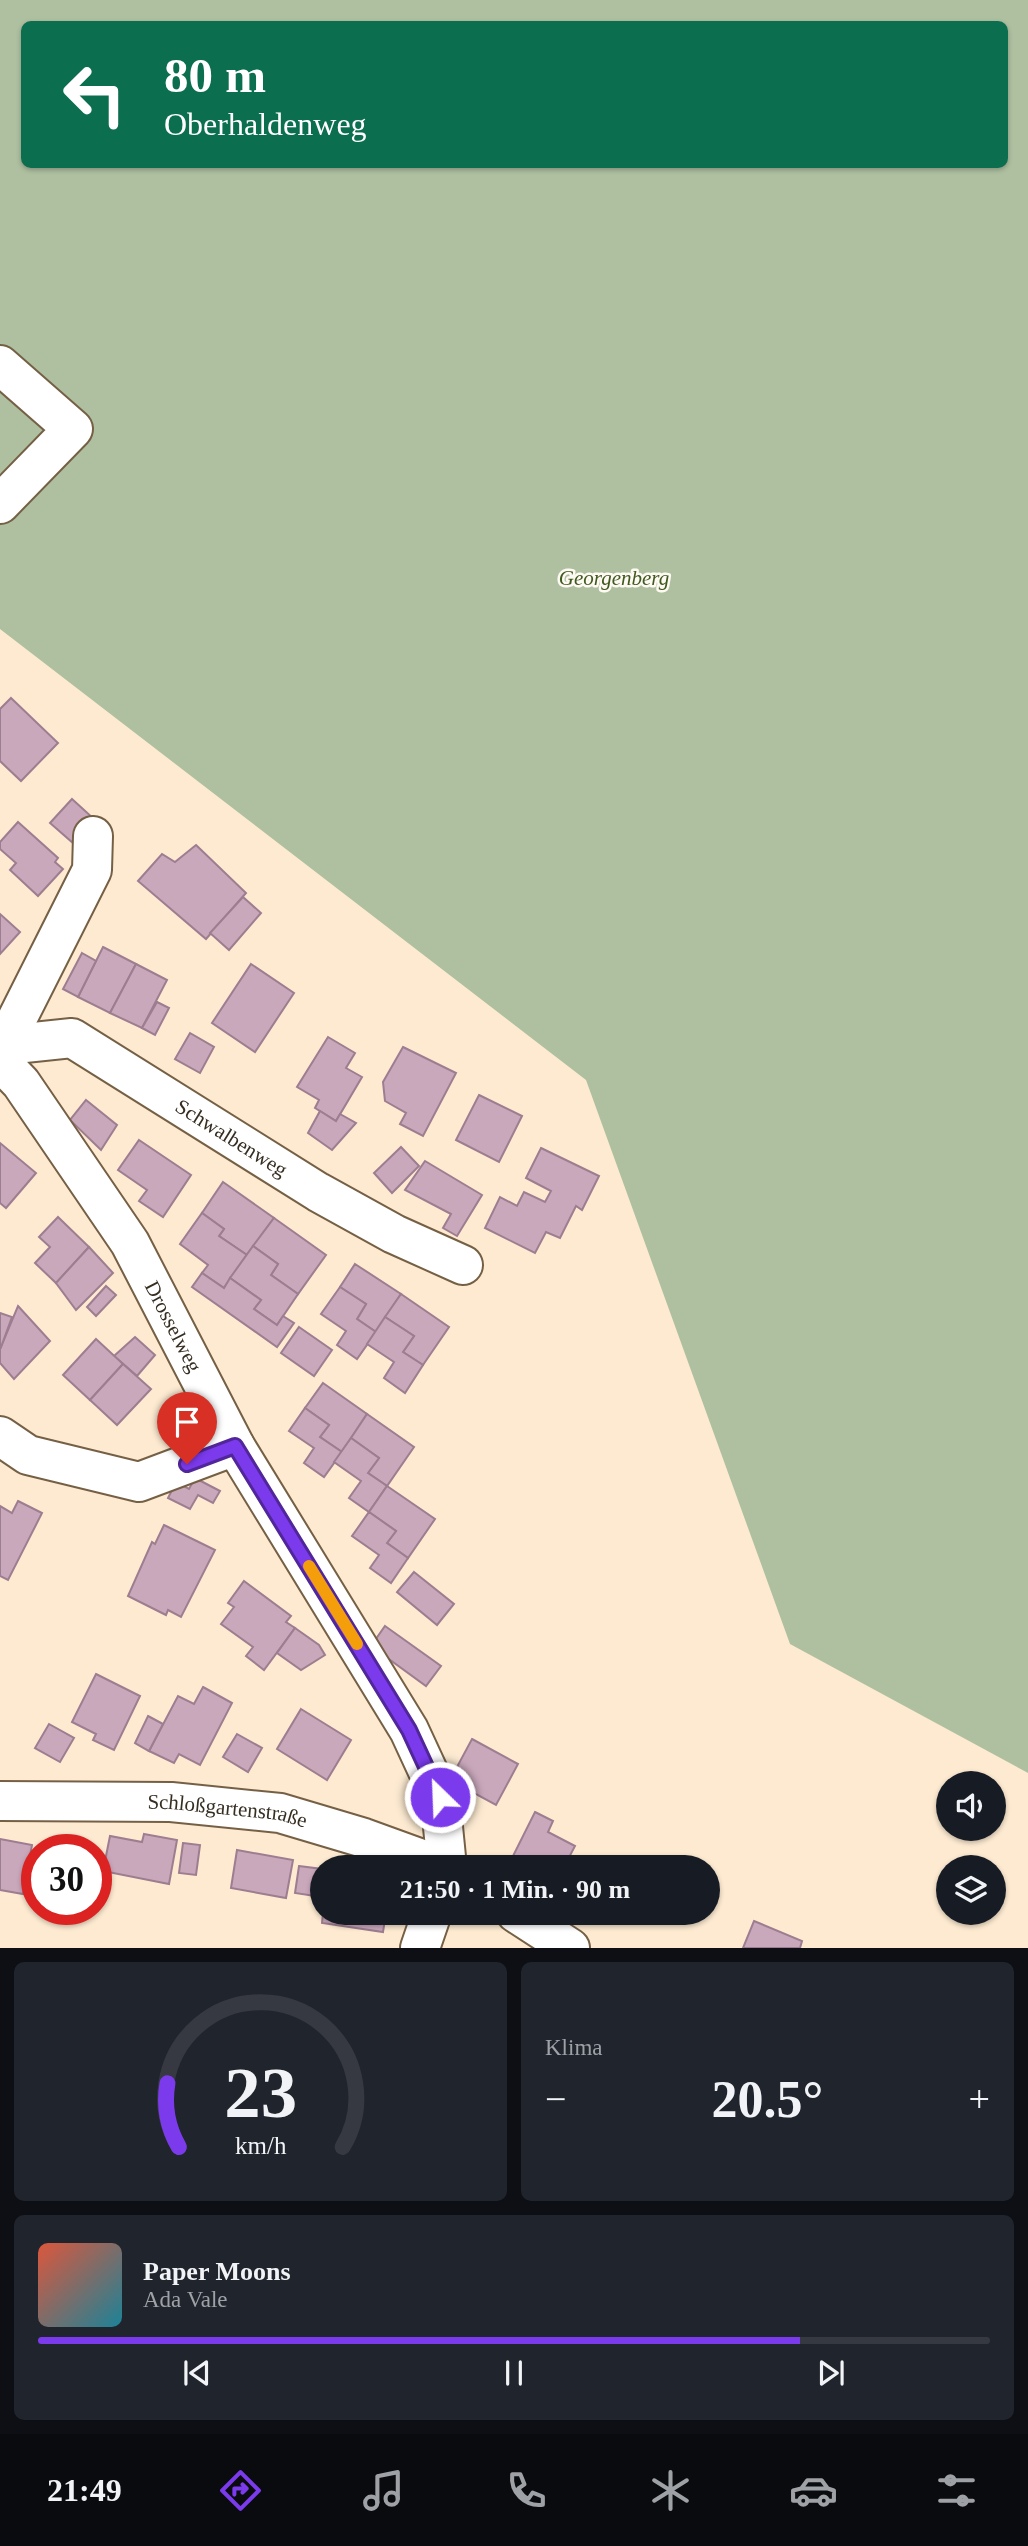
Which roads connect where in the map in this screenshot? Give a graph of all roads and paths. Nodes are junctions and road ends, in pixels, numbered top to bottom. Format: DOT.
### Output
graph roads {
  1 [pos="0,365"];
  2 [pos="0,504"];
  3 [pos="93,836"];
  4 [pos="5,1054"];
  5 [pos="463,1265"];
  6 [pos="0,1436"];
  7 [pos="235,1446"];
  8 [pos="0,1801"];
  9 [pos="412,1855"];
  10 [pos="445,1855"];
  11 [pos="428,1925"];
  12 [pos="535,1925"];
  13 [pos="420,1948"];
  14 [pos="570,1948"];
  1 -- 2 [label="street"];
  3 -- 4 [label="street"];
  4 -- 5 [label="street, Schwalbenweg"];
  4 -- 7 [label="street, Drosselweg"];
  6 -- 7 [label="street"];
  7 -- 10 [label="street, Drosselweg"];
  8 -- 9 [label="street, Schloßgartenstraße"];
  11 -- 13 [label="street"];
  12 -- 14 [label="street"];
}
